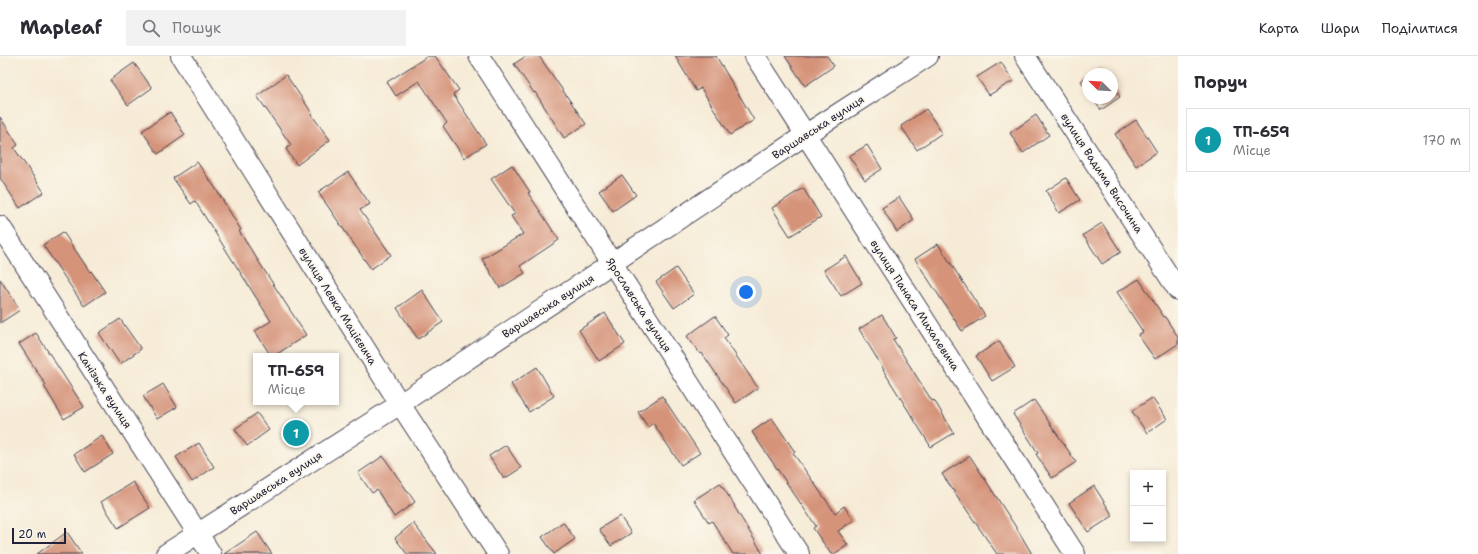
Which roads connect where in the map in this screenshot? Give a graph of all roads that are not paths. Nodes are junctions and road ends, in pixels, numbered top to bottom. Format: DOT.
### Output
graph roads {
  1 [pos="181,56"];
  2 [pos="479,56"];
  3 [pos="755,56"];
  4 [pos="928,56"];
  5 [pos="1025,56"];
  6 [pos="806,135"];
  7 [pos="0,226"];
  8 [pos="613,263"];
  9 [pos="1178,290"];
  10 [pos="400,404"];
  11 [pos="198,534"];
  12 [pos="166,554"];
  13 [pos="211,554"];
  14 [pos="498,554"];
  15 [pos="799,554"];
  16 [pos="1075,554"];
  1 -- 10 [label="street, вулиця Левка Мацієвича"];
  2 -- 8 [label="street, Ярославська вулиця"];
  3 -- 6 [label="street, вулиця Панаса Михалевича"];
  4 -- 6 [label="street, Варшавська вулиця"];
  5 -- 9 [label="street, вулиця Вадима Височина"];
  6 -- 8 [label="street, Варшавська вулиця"];
  6 -- 16 [label="street, вулиця Панаса Михалевича"];
  7 -- 11 [label="street, Канізька вулиця"];
  8 -- 10 [label="street, Варшавська вулиця"];
  8 -- 15 [label="street, Ярославська вулиця"];
  10 -- 11 [label="street, Варшавська вулиця"];
  10 -- 14 [label="street, вулиця Левка Мацієвича"];
  11 -- 12 [label="street, Варшавська вулиця"];
  11 -- 13 [label="street, Канізька вулиця"];
}
